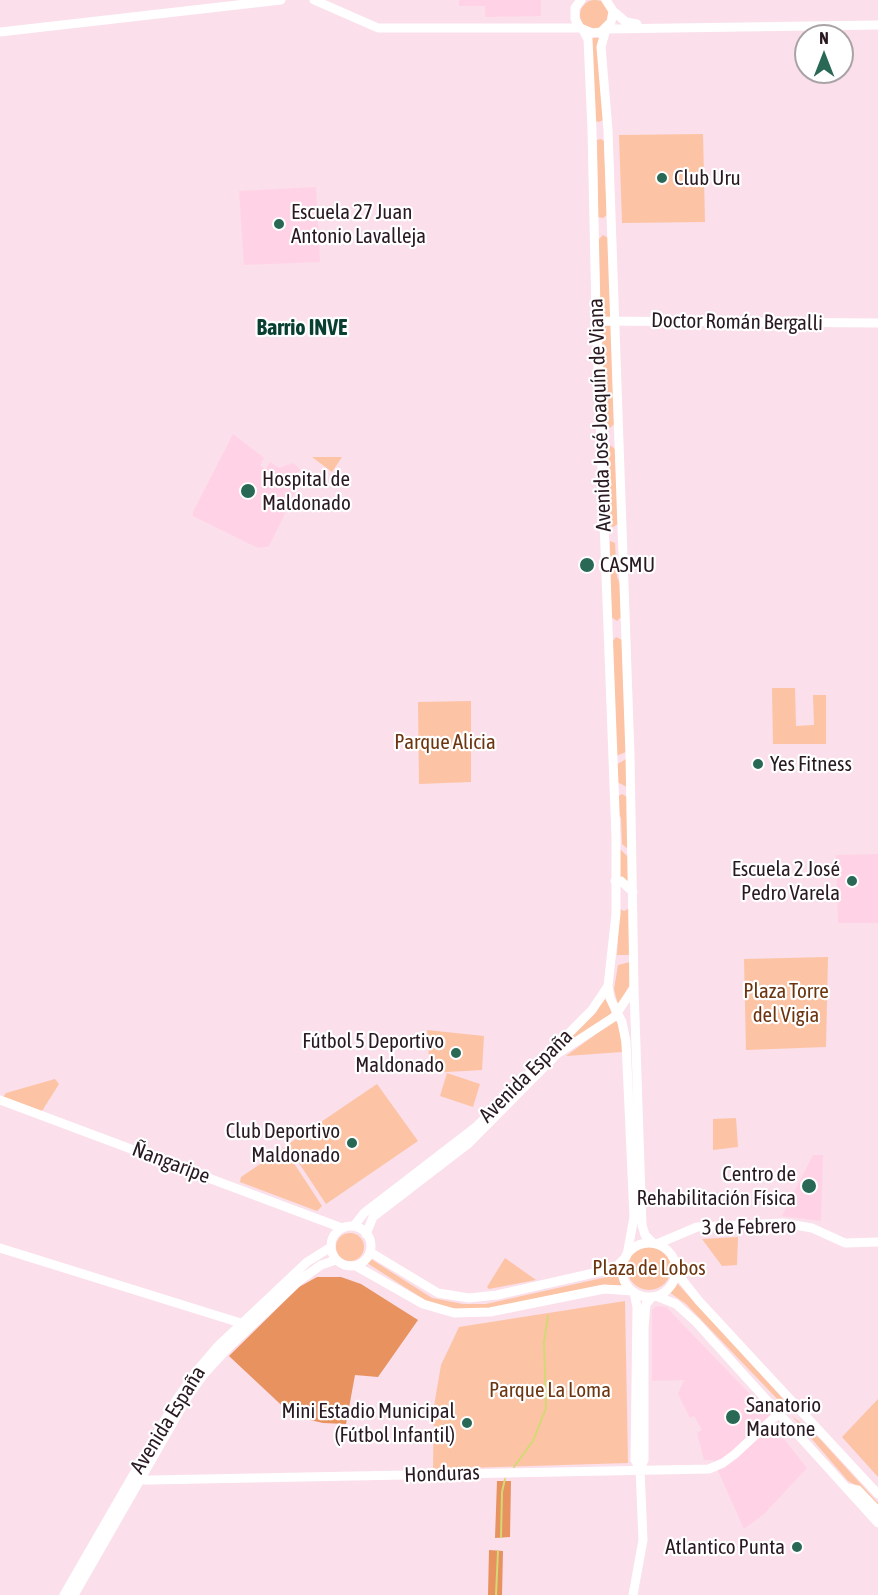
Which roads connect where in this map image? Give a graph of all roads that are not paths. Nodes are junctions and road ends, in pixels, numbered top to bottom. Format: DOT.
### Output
graph roads {
  1 [pos="282,0"];
  2 [pos="314,0"];
  3 [pos="581,0"];
  4 [pos="606,0"];
  5 [pos="613,11"];
  6 [pos="574,14"];
  7 [pos="878,25"];
  8 [pos="657,26"];
  9 [pos="536,27"];
  10 [pos="581,29"];
  11 [pos="606,29"];
  12 [pos="0,32"];
  13 [pos="614,320"];
  14 [pos="596,321"];
  15 [pos="878,323"];
  16 [pos="616,837"];
  17 [pos="632,853"];
  18 [pos="615,881"];
  19 [pos="633,896"];
  20 [pos="616,902"];
  21 [pos="608,986"];
  22 [pos="634,988"];
  23 [pos="617,1014"];
  24 [pos="0,1100"];
  25 [pos="354,1226"];
  26 [pos="342,1228"];
  27 [pos="366,1234"];
  28 [pos="878,1242"];
  29 [pos="655,1244"];
  30 [pos="330,1247"];
  31 [pos="0,1248"];
  32 [pos="370,1252"];
  33 [pos="626,1256"];
  34 [pos="336,1260"];
  35 [pos="356,1266"];
  36 [pos="676,1272"];
  37 [pos="633,1292"];
  38 [pos="654,1297"];
  39 [pos="246,1325"];
  40 [pos="640,1378"];
  41 [pos="794,1403"];
  42 [pos="781,1414"];
  43 [pos="640,1469"];
  44 [pos="138,1476"];
  45 [pos="847,1488"];
  46 [pos="878,1494"];
  47 [pos="878,1511"];
  48 [pos="878,1523"];
  49 [pos="64,1595"];
  50 [pos="74,1595"];
  51 [pos="633,1595"];
  1 -- 12 [label="main road"];
  2 -- 9 [label="main road"];
  3 -- 6 [label="main road"];
  4 -- 5 [label="main road"];
  5 -- 8 [label="main road"];
  5 -- 11 [label="main road, Avenida José Joaquín de Viana"];
  6 -- 9 [label="main road"];
  6 -- 10 [label="main road, Avenida José Joaquín de Viana"];
  7 -- 8 [label="main road"];
  8 -- 11 [label="main road"];
  9 -- 10 [label="main road"];
  10 -- 11 [label="main road"];
  10 -- 14 [label="main road, Avenida José Joaquín de Viana"];
  11 -- 13 [label="main road, Avenida José Joaquín de Viana"];
  13 -- 14 [label="main road, Doctor Román Bergalli"];
  13 -- 15 [label="main road, Doctor Román Bergalli"];
  13 -- 17 [label="main road, Avenida José Joaquín de Viana"];
  14 -- 16 [label="main road, Avenida José Joaquín de Viana"];
  16 -- 17 [label="main road"];
  16 -- 18 [label="main road, Avenida José Joaquín de Viana"];
  17 -- 19 [label="main road, Avenida José Joaquín de Viana"];
  18 -- 19 [label="main road"];
  18 -- 20 [label="main road, Avenida José Joaquín de Viana"];
  19 -- 20 [label="main road"];
  19 -- 22 [label="main road, Avenida José Joaquín de Viana"];
  20 -- 21 [label="main road, Avenida José Joaquín de Viana"];
  21 -- 23 [label="main road, Avenida José Joaquín de Viana"];
  21 -- 25 [label="main road, Avenida España"];
  22 -- 23 [label="main road"];
  22 -- 29 [label="main road, Avenida José Joaquín de Viana"];
  23 -- 27 [label="main road, Avenida España"];
  23 -- 33 [label="main road, Avenida José Joaquín de Viana"];
  24 -- 26 [label="main road, Ñangaripe"];
  25 -- 26 [label="main road"];
  25 -- 27 [label="main road"];
  26 -- 30 [label="main road"];
  27 -- 32 [label="main road"];
  28 -- 29 [label="main road, 3 de Febrero"];
  29 -- 33 [label="main road"];
  29 -- 36 [label="main road"];
  30 -- 34 [label="main road"];
  30 -- 39 [label="main road, Avenida España"];
  31 -- 39 [label="main road"];
  32 -- 33 [label="main road"];
  32 -- 35 [label="main road"];
  33 -- 37 [label="main road"];
  34 -- 35 [label="main road"];
  34 -- 39 [label="main road, Avenida España"];
  35 -- 37 [label="main road"];
  36 -- 38 [label="main road"];
  36 -- 41 [label="main road"];
  37 -- 38 [label="main road"];
  37 -- 40 [label="main road"];
  38 -- 40 [label="main road"];
  38 -- 42 [label="main road"];
  39 -- 44 [label="main road, Avenida España"];
  40 -- 43 [label="main road"];
  41 -- 42 [label="main road, Honduras"];
  41 -- 46 [label="main road"];
  42 -- 43 [label="main road, Honduras"];
  42 -- 45 [label="main road"];
  43 -- 44 [label="main road, Honduras"];
  43 -- 51 [label="main road"];
  44 -- 49 [label="main road, Avenida España"];
  44 -- 50 [label="main road, Avenida España"];
  45 -- 47 [label="main road"];
  45 -- 48 [label="main road"];
}
